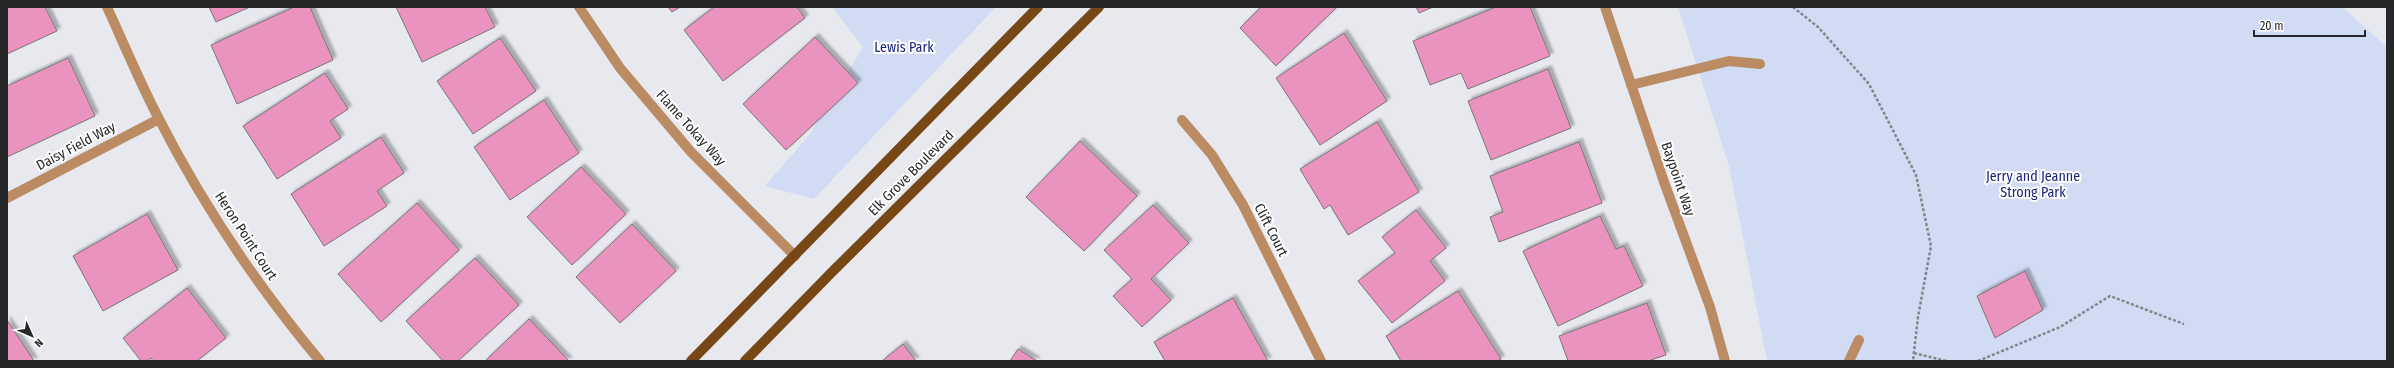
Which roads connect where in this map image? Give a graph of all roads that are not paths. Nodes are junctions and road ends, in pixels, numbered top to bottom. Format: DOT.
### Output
graph roads {
  1 [pos="107,7"];
  2 [pos="579,7"];
  3 [pos="1038,7"];
  4 [pos="1099,7"];
  5 [pos="1605,7"];
  6 [pos="1760,64"];
  7 [pos="1631,85"];
  8 [pos="159,119"];
  9 [pos="1182,120"];
  10 [pos="7,198"];
  11 [pos="795,256"];
  12 [pos="1859,340"];
  13 [pos="320,361"];
  14 [pos="691,361"];
  15 [pos="745,361"];
  16 [pos="1321,361"];
  17 [pos="1724,361"];
  18 [pos="1849,361"];
  1 -- 8 [label="street, Heron Point Court"];
  2 -- 11 [label="street, Flame Tokay Way"];
  3 -- 11 [label="main road, Elk Grove Boulevard"];
  4 -- 15 [label="main road, Elk Grove Boulevard"];
  5 -- 7 [label="street, Baypoint Way"];
  6 -- 7 [label="street"];
  7 -- 17 [label="street, Baypoint Way"];
  8 -- 10 [label="street, Daisy Field Way"];
  8 -- 13 [label="street, Heron Point Court"];
  9 -- 16 [label="street, Clift Court"];
  11 -- 14 [label="main road, Elk Grove Boulevard"];
  12 -- 18 [label="street"];
}
